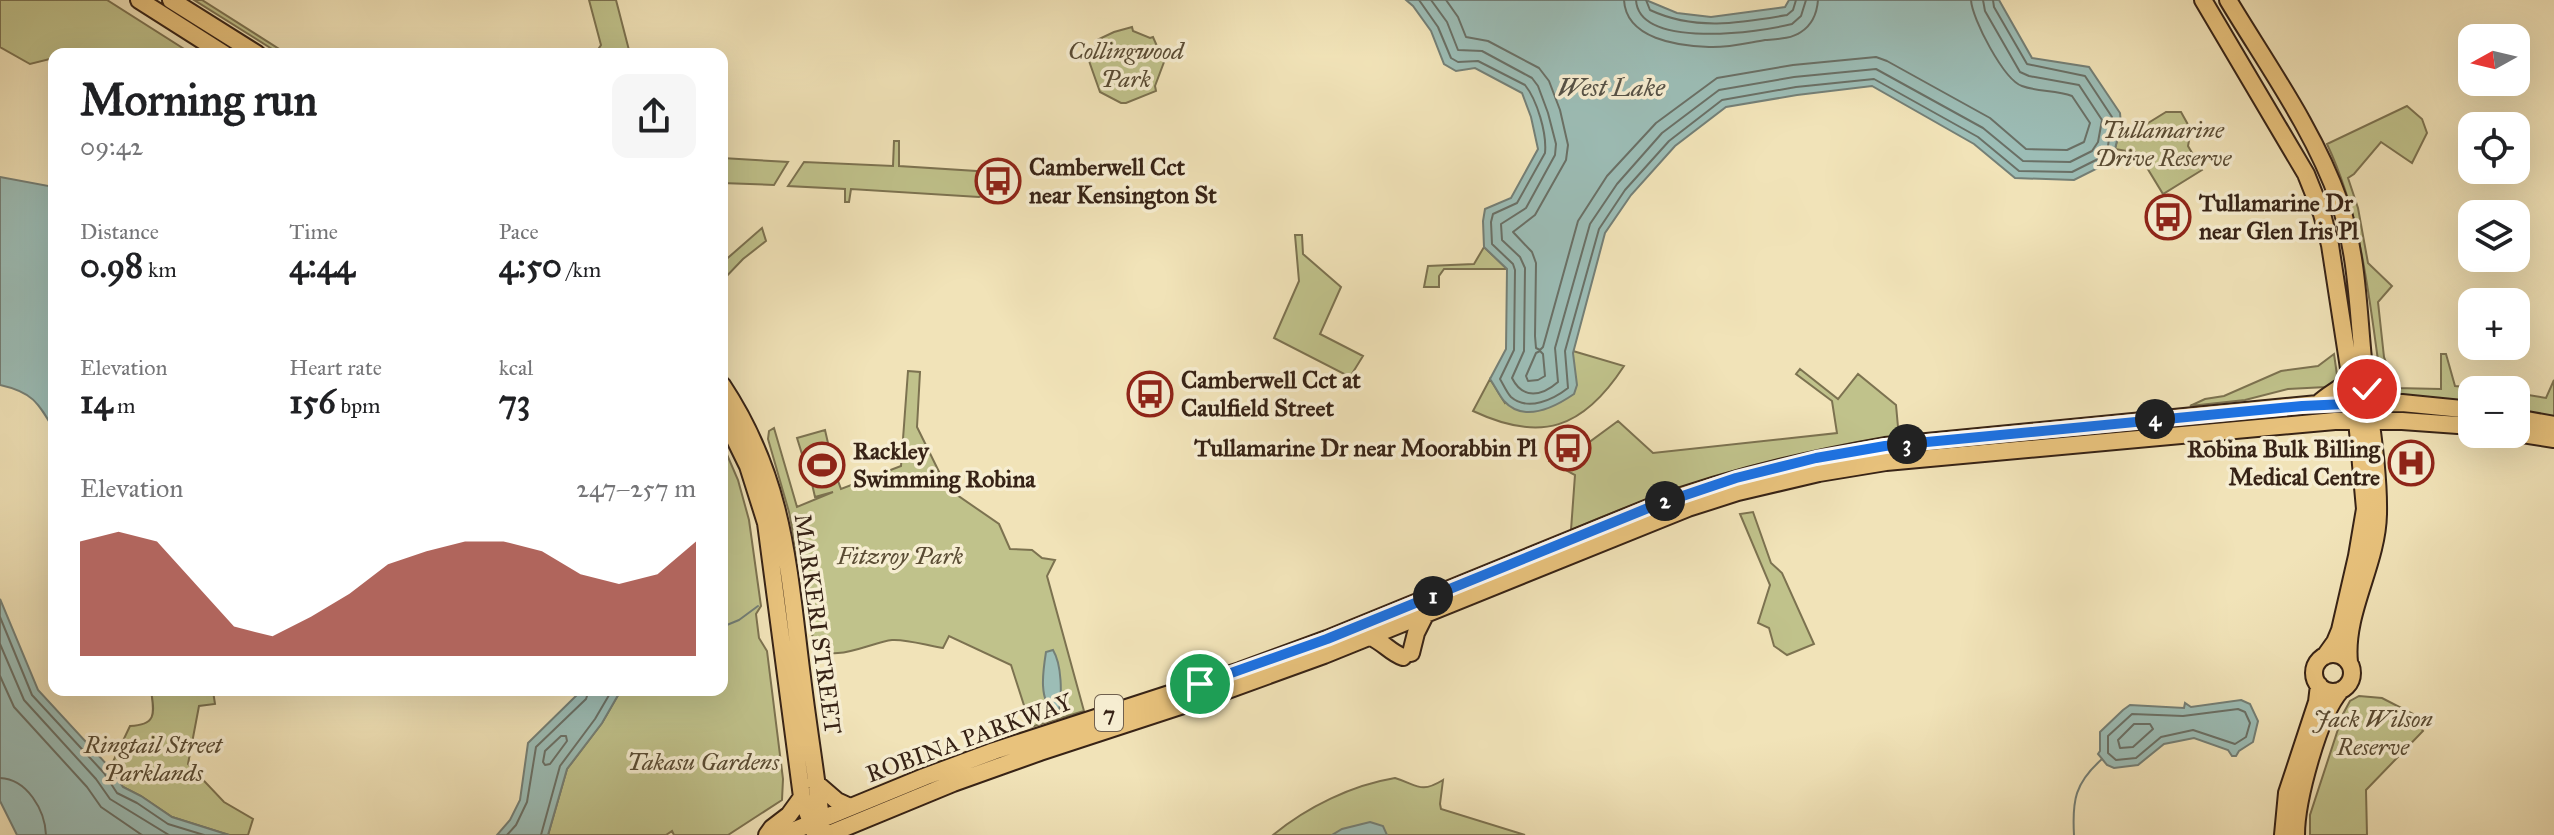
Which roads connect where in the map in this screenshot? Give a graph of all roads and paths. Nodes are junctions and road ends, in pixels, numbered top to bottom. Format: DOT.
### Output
graph roads {
  1 [pos="139,0"];
  2 [pos="171,0"];
  3 [pos="2203,0"];
  4 [pos="2228,0"];
  5 [pos="215,48"];
  6 [pos="247,48"];
  7 [pos="2358,375"];
  8 [pos="728,395"];
  9 [pos="2388,403"];
  10 [pos="2318,404"];
  11 [pos="2458,409"];
  12 [pos="2363,412"];
  13 [pos="2335,421"];
  14 [pos="2402,421"];
  15 [pos="2530,421"];
  16 [pos="728,425"];
  17 [pos="2458,425"];
  18 [pos="2554,425"];
  19 [pos="2530,435"];
  20 [pos="2554,439"];
  21 [pos="2366,448"];
  22 [pos="1425,615"];
  23 [pos="1371,637"];
  24 [pos="2325,656"];
  25 [pos="2349,662"];
  26 [pos="2319,685"];
  27 [pos="2341,690"];
  28 [pos="815,782"];
  29 [pos="802,797"];
  30 [pos="850,807"];
  31 [pos="819,830"];
  32 [pos="767,835"];
  33 [pos="783,835"];
  34 [pos="2283,835"];
  35 [pos="2296,835"];
  1 -- 5 [label="main road"];
  2 -- 6 [label="main road"];
  3 -- 7 [label="main road"];
  4 -- 7 [label="main road"];
  7 -- 9 [label="main road"];
  7 -- 10 [label="main road"];
  7 -- 12 [label="main road"];
  8 -- 28 [label="main road, MARKERI STREET"];
  9 -- 11 [label="main road, ROBINA PARKWAY / 7"];
  9 -- 12 [label="main road, ROBINA PARKWAY / 7"];
  10 -- 12 [label="main road, ROBINA PARKWAY / 7"];
  10 -- 30 [label="main road, ROBINA PARKWAY / 7"];
  12 -- 13 [label="main road, ROBINA PARKWAY / 7"];
  12 -- 14 [label="main road, ROBINA PARKWAY / 7"];
  12 -- 21 [label="main road"];
  13 -- 21 [label="main road"];
  13 -- 22 [label="main road, ROBINA PARKWAY / 7"];
  14 -- 17 [label="main road, ROBINA PARKWAY / 7"];
  14 -- 21 [label="main road"];
  15 -- 18 [label="main road"];
  16 -- 29 [label="main road, MARKERI STREET"];
  19 -- 20 [label="main road"];
  21 -- 24 [label="main road"];
  21 -- 25 [label="main road"];
  22 -- 23 [label="main road, ROBINA PARKWAY / 7"];
  22 -- 23 [label="main road"];
  23 -- 31 [label="main road, ROBINA PARKWAY / 7"];
  24 -- 25 [label="main road"];
  24 -- 26 [label="main road"];
  25 -- 27 [label="main road"];
  26 -- 27 [label="main road"];
  26 -- 34 [label="main road"];
  27 -- 35 [label="main road"];
  28 -- 30 [label="main road"];
  28 -- 31 [label="main road, MARKERI STREET"];
  29 -- 31 [label="main road, MARKERI STREET"];
  29 -- 32 [label="main road"];
  30 -- 31 [label="main road, ROBINA PARKWAY / 7"];
  31 -- 33 [label="main road, ROBINA PARKWAY / 7"];
}
